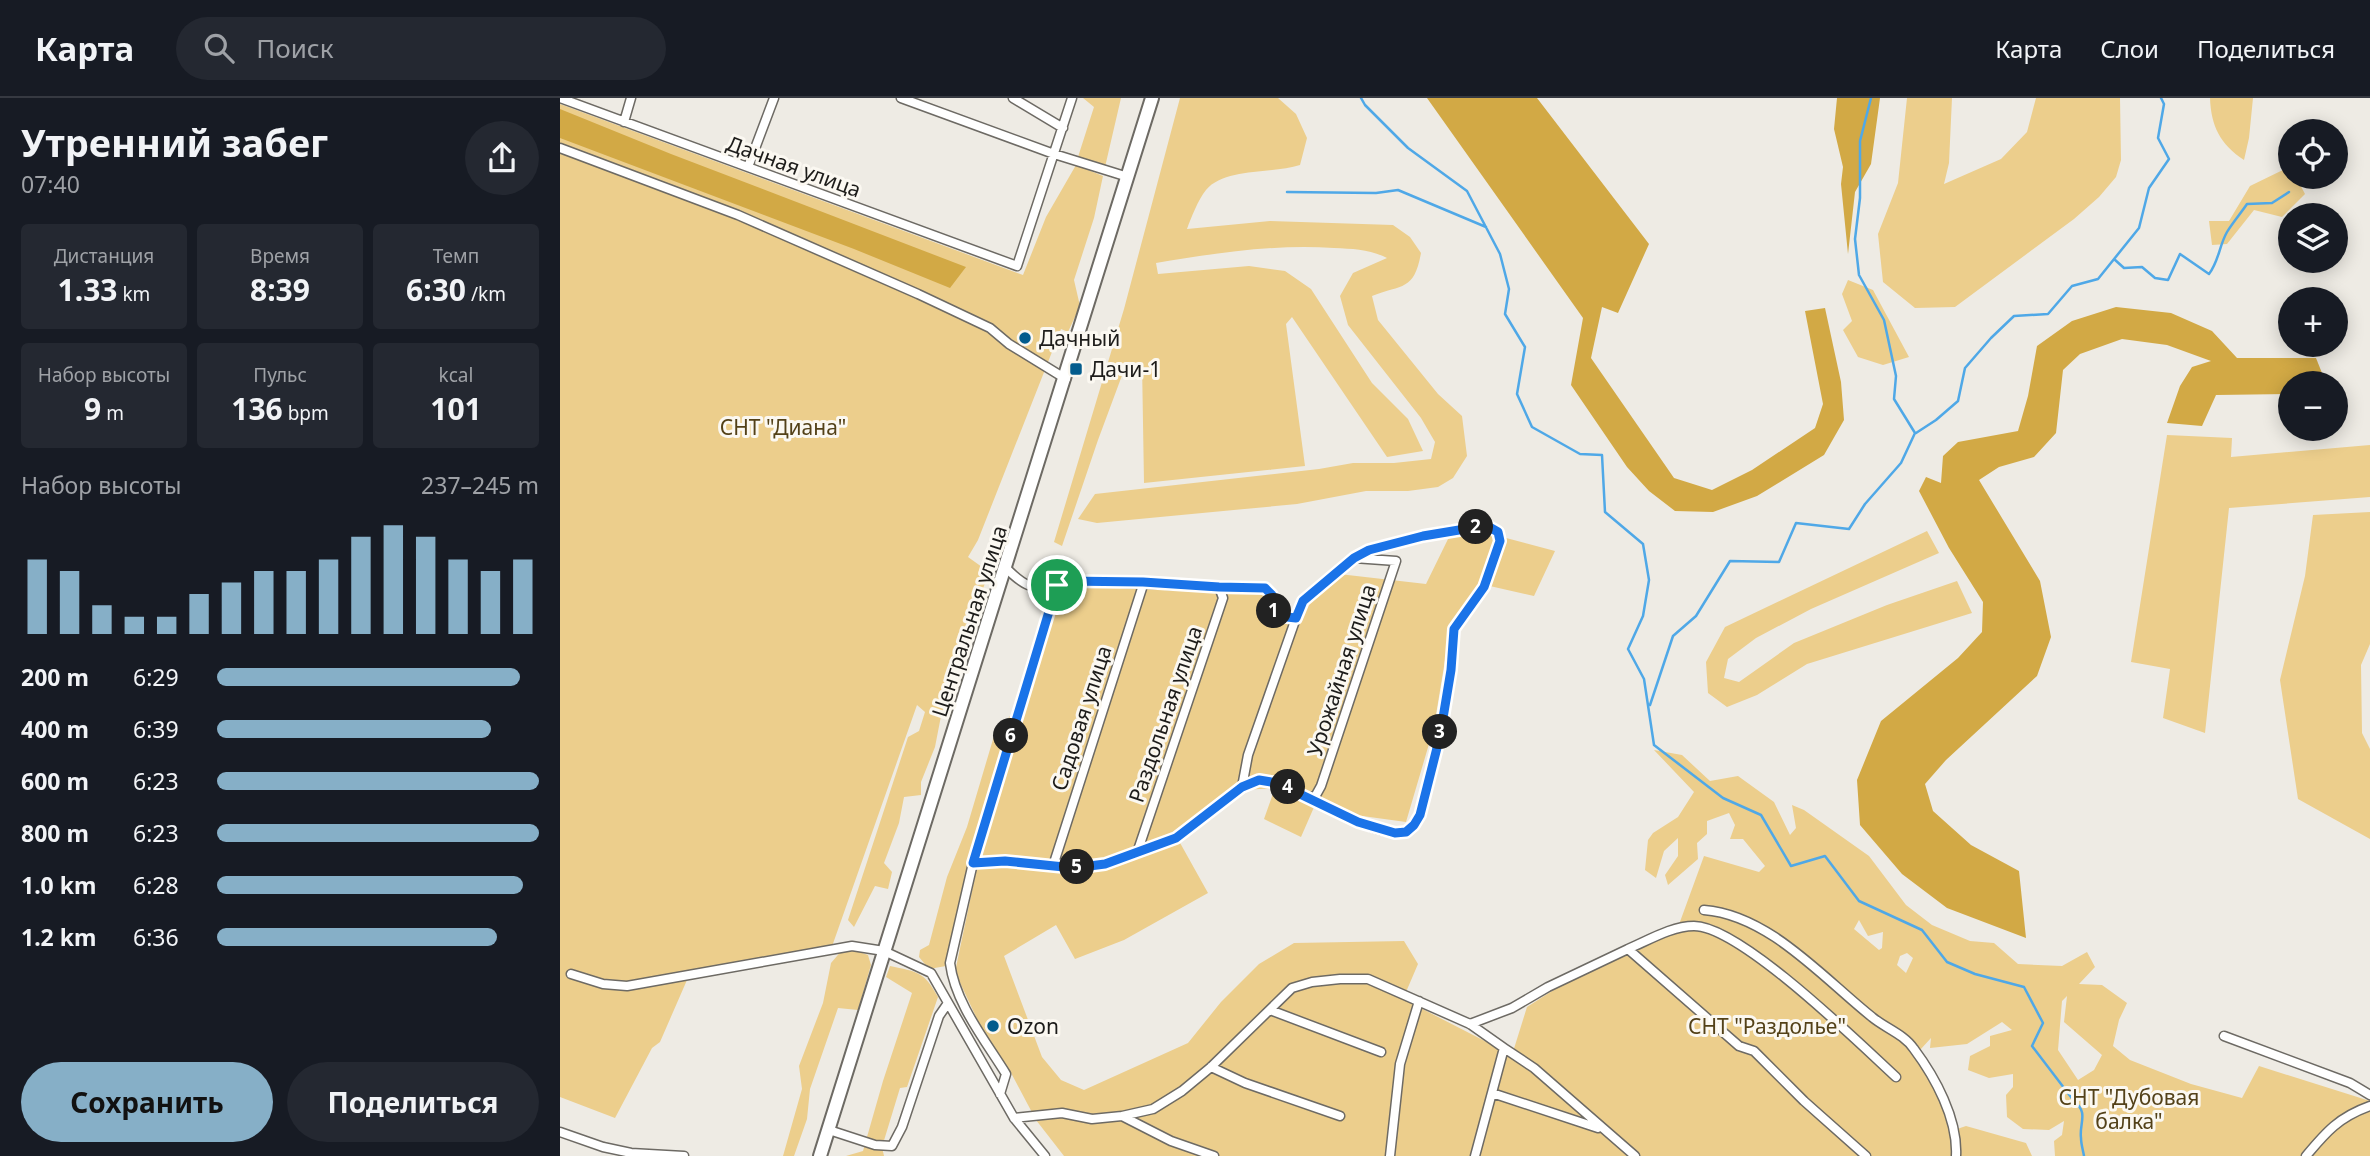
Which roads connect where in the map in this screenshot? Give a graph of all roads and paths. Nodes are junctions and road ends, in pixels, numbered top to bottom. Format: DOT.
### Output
graph roads {
  1 [pos="560,98"];
  2 [pos="631,98"];
  3 [pos="774,98"];
  4 [pos="901,98"];
  5 [pos="1013,98"];
  6 [pos="1072,98"];
  7 [pos="1152,98"];
  8 [pos="624,122"];
  9 [pos="1063,128"];
  10 [pos="560,149"];
  11 [pos="1054,154"];
  12 [pos="748,167"];
  13 [pos="1128,177"];
  14 [pos="1066,379"];
  15 [pos="1354,558"];
  16 [pos="1006,568"];
  17 [pos="1143,582"];
  18 [pos="1057,585"];
  19 [pos="1219,587"];
  20 [pos="1296,618"];
  21 [pos="1242,787"];
  22 [pos="1310,797"];
  23 [pos="1138,853"];
  24 [pos="973,863"];
  25 [pos="1053,866"];
  26 [pos="1704,910"];
  27 [pos="1628,949"];
  28 [pos="884,951"];
  29 [pos="571,974"];
  30 [pos="1419,1001"];
  31 [pos="948,1003"];
  32 [pos="1270,1010"];
  33 [pos="1470,1024"];
  34 [pos="2224,1036"];
  35 [pos="1504,1048"];
  36 [pos="1381,1052"];
  37 [pos="1211,1067"];
  38 [pos="1896,1077"];
  39 [pos="1492,1093"];
  40 [pos="1000,1094"];
  41 [pos="2370,1095"];
  42 [pos="2370,1106"];
  43 [pos="1122,1116"];
  44 [pos="1340,1116"];
  45 [pos="1014,1118"];
  46 [pos="829,1130"];
  47 [pos="1604,1130"];
  48 [pos="560,1132"];
  49 [pos="684,1156"];
  50 [pos="820,1156"];
  51 [pos="1045,1156"];
  52 [pos="1214,1156"];
  53 [pos="1390,1156"];
  54 [pos="1475,1156"];
  55 [pos="1635,1156"];
  56 [pos="1866,1156"];
  57 [pos="1956,1156"];
  58 [pos="2306,1156"];
  1 -- 8 [label="street, Дачная улица"];
  2 -- 8 [label="street"];
  3 -- 12 [label="street"];
  4 -- 11 [label="street"];
  5 -- 9 [label="street"];
  6 -- 9 [label="street"];
  7 -- 13 [label="street, Центральная улица"];
  8 -- 12 [label="street, Дачная улица"];
  9 -- 11 [label="street"];
  10 -- 14 [label="street"];
  11 -- 12 [label="street, Дачная улица"];
  11 -- 13 [label="street"];
  13 -- 14 [label="street, Центральная улица"];
  14 -- 16 [label="street, Центральная улица"];
  15 -- 20 [label="street, Урожайная улица"];
  15 -- 22 [label="street, Урожайная улица"];
  15 -- 22 [label="street"];
  16 -- 18 [label="street"];
  16 -- 28 [label="street, Центральная улица"];
  17 -- 18 [label="street"];
  17 -- 19 [label="street"];
  17 -- 25 [label="street, Садовая улица"];
  18 -- 24 [label="street"];
  19 -- 20 [label="street"];
  19 -- 23 [label="street, Раздольная улица"];
  20 -- 21 [label="street, Урожайная улица"];
  21 -- 22 [label="street"];
  21 -- 23 [label="street"];
  23 -- 25 [label="street"];
  24 -- 25 [label="street"];
  24 -- 40 [label="street"];
  26 -- 57 [label="street"];
  27 -- 33 [label="street"];
  27 -- 38 [label="street"];
  27 -- 56 [label="street"];
  28 -- 29 [label="street"];
  28 -- 31 [label="street"];
  28 -- 46 [label="street, Центральная улица"];
  30 -- 32 [label="street"];
  30 -- 33 [label="street"];
  30 -- 53 [label="street"];
  31 -- 40 [label="street"];
  31 -- 46 [label="street"];
  32 -- 36 [label="street"];
  32 -- 37 [label="street"];
  33 -- 35 [label="street"];
  34 -- 41 [label="street"];
  35 -- 39 [label="street"];
  35 -- 47 [label="street"];
  37 -- 43 [label="street"];
  37 -- 44 [label="street"];
  39 -- 47 [label="street"];
  39 -- 54 [label="street"];
  40 -- 45 [label="street"];
  42 -- 58 [label="street"];
  43 -- 45 [label="street"];
  43 -- 52 [label="street"];
  45 -- 51 [label="street"];
  46 -- 50 [label="street, Центральная улица"];
  47 -- 55 [label="street"];
  48 -- 49 [label="street"];
}
